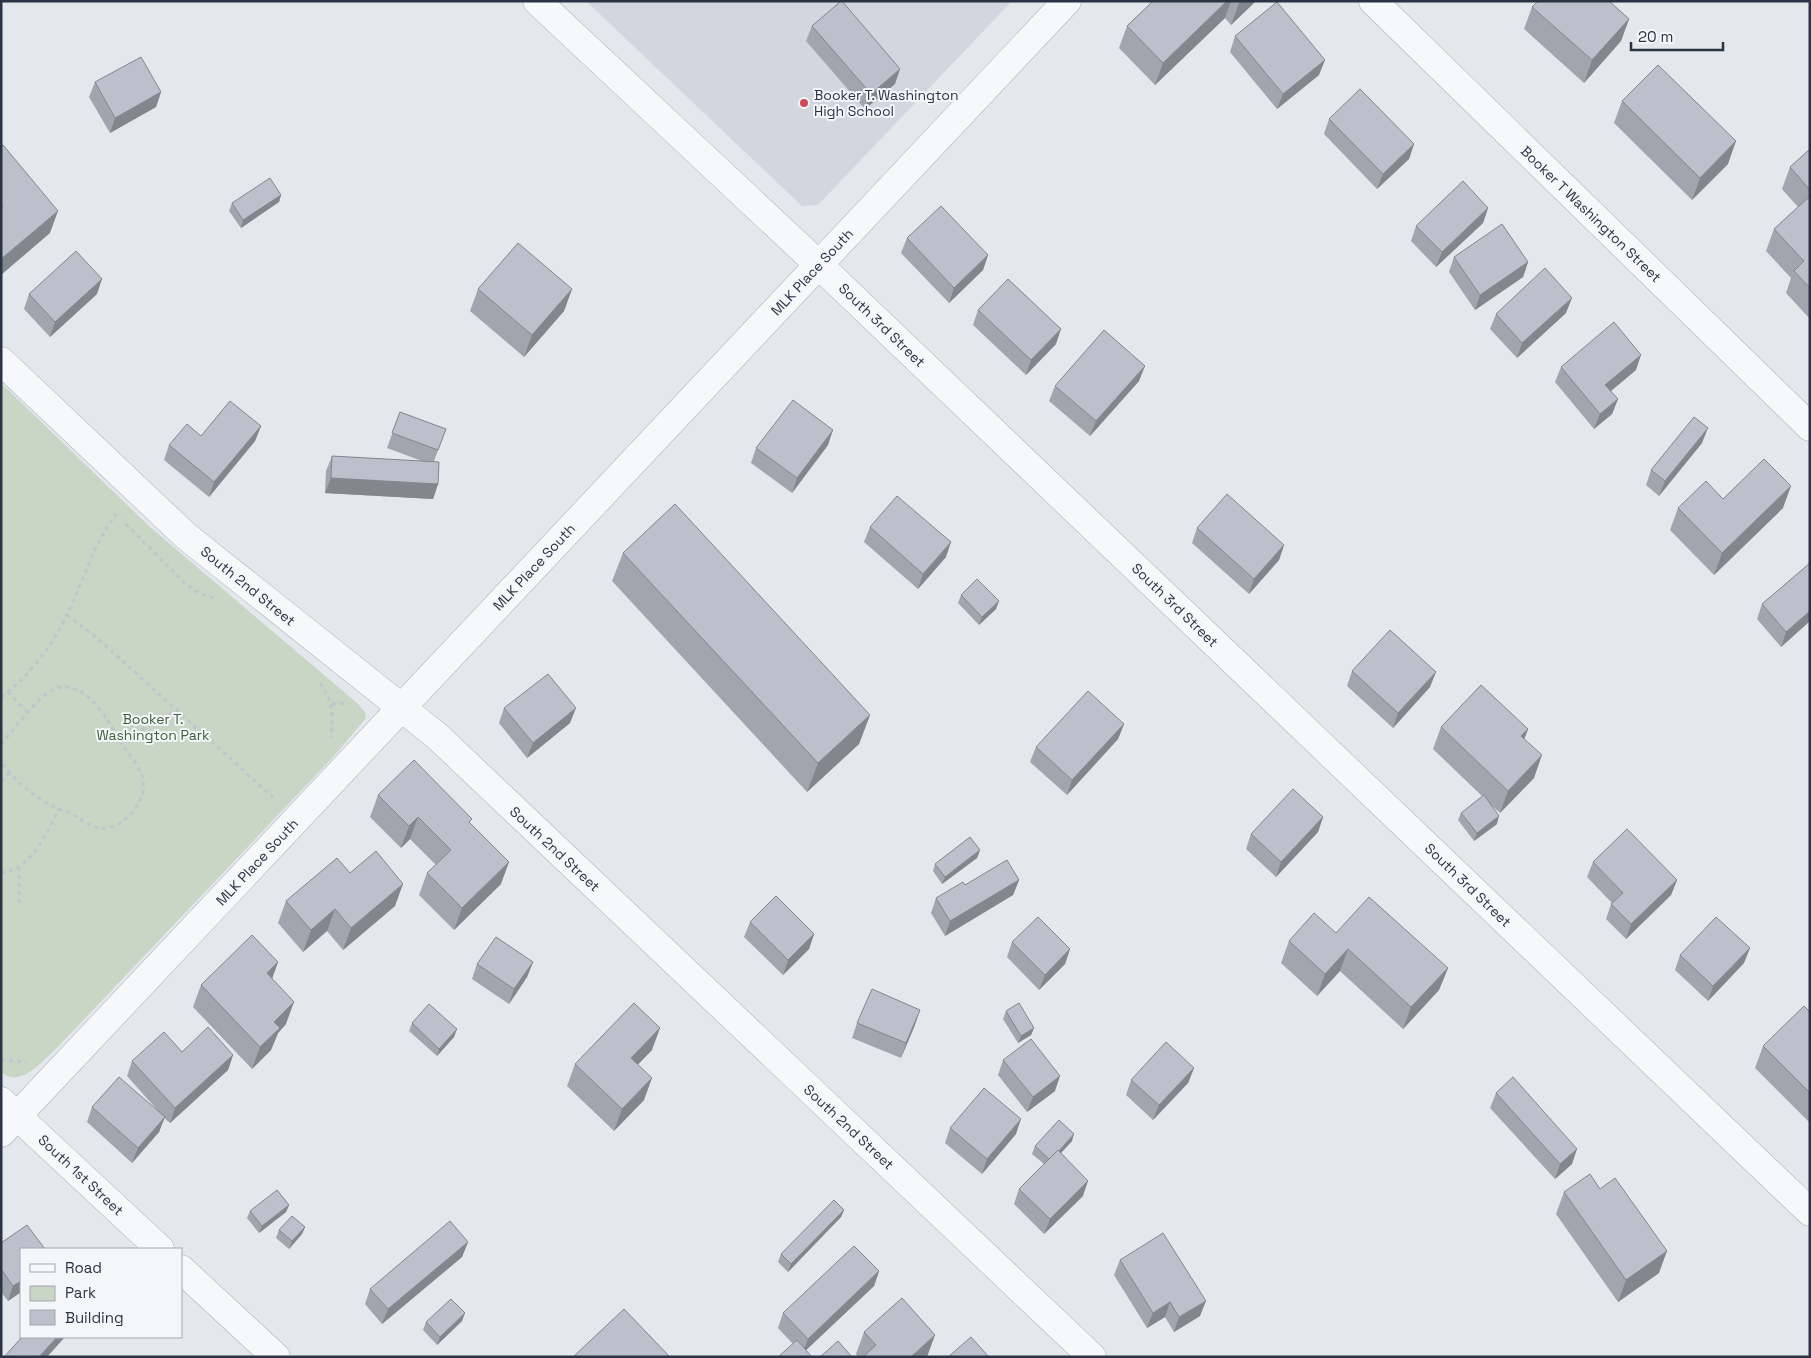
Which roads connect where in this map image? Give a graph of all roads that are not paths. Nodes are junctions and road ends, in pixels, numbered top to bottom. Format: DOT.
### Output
graph roads {
  1 [pos="537,1"];
  2 [pos="1067,1"];
  3 [pos="1373,1"];
  4 [pos="819,265"];
  5 [pos="1,361"];
  6 [pos="1810,427"];
  7 [pos="400,708"];
  8 [pos="7,1117"];
  9 [pos="1810,1212"];
  10 [pos="159,1248"];
  11 [pos="182,1270"];
  12 [pos="276,1357"];
  13 [pos="1092,1357"];
  1 -- 4 [label="street, South 3rd Street"];
  2 -- 4 [label="street, MLK Place South"];
  3 -- 6 [label="street, Booker T Washington Street"];
  4 -- 7 [label="street, MLK Place South"];
  4 -- 9 [label="street, South 3rd Street"];
  5 -- 7 [label="street, South 2nd Street"];
  7 -- 8 [label="street, MLK Place South"];
  7 -- 13 [label="street, South 2nd Street"];
  8 -- 10 [label="street, South 1st Street"];
  11 -- 12 [label="street"];
}
